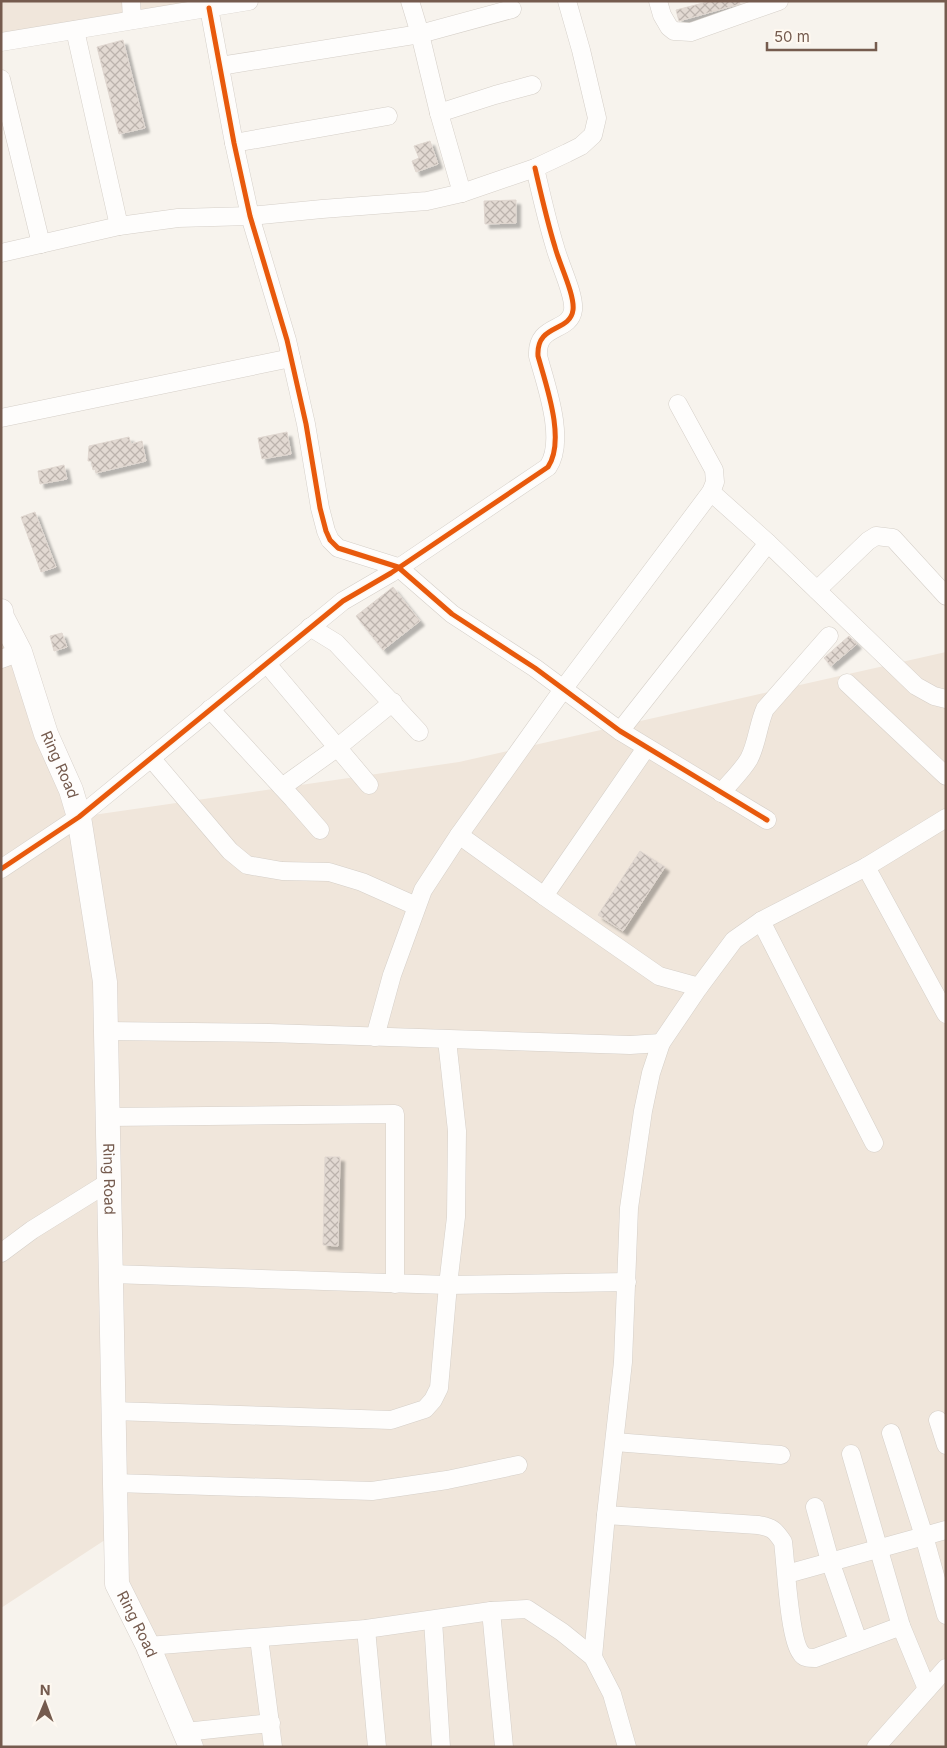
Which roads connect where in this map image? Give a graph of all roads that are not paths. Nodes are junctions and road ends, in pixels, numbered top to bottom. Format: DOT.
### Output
graph roads {
  1 [pos="131,1"];
  2 [pos="249,1"];
  3 [pos="410,1"];
  4 [pos="567,1"];
  5 [pos="658,1"];
  6 [pos="779,1"];
  7 [pos="209,8"];
  8 [pos="512,9"];
  9 [pos="132,20"];
  10 [pos="75,30"];
  11 [pos="420,34"];
  12 [pos="1,42"];
  13 [pos="220,66"];
  14 [pos="1,78"];
  15 [pos="532,85"];
  16 [pos="438,113"];
  17 [pos="388,116"];
  18 [pos="234,143"];
  19 [pos="535,168"];
  20 [pos="462,193"];
  21 [pos="250,216"];
  22 [pos="118,226"];
  23 [pos="41,244"];
  24 [pos="1,253"];
  25 [pos="291,358"];
  26 [pos="678,404"];
  27 [pos="1,418"];
  28 [pos="711,492"];
  29 [pos="768,543"];
  30 [pos="398,567"];
  31 [pos="817,590"];
  32 [pos="946,596"];
  33 [pos="1,611"];
  34 [pos="310,628"];
  35 [pos="829,636"];
  36 [pos="11,656"];
  37 [pos="267,664"];
  38 [pos="847,683"];
  39 [pos="564,688"];
  40 [pos="946,699"];
  41 [pos="393,702"];
  42 [pos="210,709"];
  43 [pos="620,731"];
  44 [pos="419,732"];
  45 [pos="338,747"];
  46 [pos="646,748"];
  47 [pos="151,758"];
  48 [pos="946,776"];
  49 [pos="370,785"];
  50 [pos="282,787"];
  51 [pos="721,793"];
  52 [pos="79,817"];
  53 [pos="946,818"];
  54 [pos="767,820"];
  55 [pos="320,830"];
  56 [pos="459,835"];
  57 [pos="866,867"];
  58 [pos="1,869"];
  59 [pos="544,896"];
  60 [pos="416,906"];
  61 [pos="761,921"];
  62 [pos="699,987"];
  63 [pos="946,1014"];
  64 [pos="106,1031"];
  65 [pos="376,1038"];
  66 [pos="447,1040"];
  67 [pos="661,1043"];
  68 [pos="108,1117"];
  69 [pos="874,1143"];
  70 [pos="109,1182"];
  71 [pos="1,1253"];
  72 [pos="111,1274"];
  73 [pos="627,1282"];
  74 [pos="395,1284"];
  75 [pos="448,1285"];
  76 [pos="113,1410"];
  77 [pos="938,1420"];
  78 [pos="891,1433"];
  79 [pos="614,1442"];
  80 [pos="946,1445"];
  81 [pos="851,1454"];
  82 [pos="781,1455"];
  83 [pos="518,1465"];
  84 [pos="115,1483"];
  85 [pos="815,1507"];
  86 [pos="606,1515"];
  87 [pos="946,1530"];
  88 [pos="924,1536"];
  89 [pos="879,1548"];
  90 [pos="830,1561"];
  91 [pos="787,1574"];
  92 [pos="491,1611"];
  93 [pos="946,1615"];
  94 [pos="433,1620"];
  95 [pos="901,1626"];
  96 [pos="366,1629"];
  97 [pos="259,1638"];
  98 [pos="858,1642"];
  99 [pos="148,1646"];
  100 [pos="593,1658"];
  101 [pos="946,1668"];
  102 [pos="927,1689"];
  103 [pos="271,1723"];
  104 [pos="188,1739"];
  105 [pos="273,1747"];
  106 [pos="377,1747"];
  107 [pos="441,1747"];
  108 [pos="504,1747"];
  109 [pos="626,1747"];
  110 [pos="876,1747"];
  1 -- 9 [label="street"];
  2 -- 7 [label="street"];
  3 -- 11 [label="street"];
  4 -- 19 [label="street"];
  5 -- 6 [label="street"];
  7 -- 9 [label="street"];
  7 -- 13 [label="street"];
  8 -- 11 [label="street"];
  9 -- 10 [label="street"];
  10 -- 12 [label="street"];
  10 -- 22 [label="street"];
  11 -- 13 [label="street"];
  11 -- 16 [label="street"];
  13 -- 18 [label="street"];
  14 -- 23 [label="street"];
  15 -- 16 [label="street"];
  16 -- 20 [label="street"];
  17 -- 18 [label="street"];
  18 -- 21 [label="street"];
  19 -- 20 [label="street"];
  19 -- 30 [label="street"];
  20 -- 21 [label="street"];
  21 -- 22 [label="street"];
  21 -- 25 [label="street"];
  22 -- 23 [label="street"];
  23 -- 24 [label="street"];
  25 -- 27 [label="street"];
  25 -- 30 [label="street"];
  26 -- 28 [label="street"];
  28 -- 29 [label="street"];
  28 -- 39 [label="street"];
  29 -- 31 [label="street"];
  29 -- 43 [label="street"];
  30 -- 34 [label="street"];
  30 -- 39 [label="street"];
  31 -- 32 [label="street"];
  31 -- 40 [label="street"];
  33 -- 36 [label="main road, Ring Road"];
  34 -- 37 [label="street"];
  34 -- 41 [label="street"];
  35 -- 51 [label="street"];
  36 -- 52 [label="main road, Ring Road"];
  37 -- 42 [label="street"];
  37 -- 45 [label="street"];
  38 -- 48 [label="street"];
  39 -- 43 [label="street"];
  39 -- 56 [label="street"];
  41 -- 44 [label="street"];
  41 -- 45 [label="street"];
  42 -- 47 [label="street"];
  42 -- 50 [label="street"];
  43 -- 46 [label="street"];
  45 -- 49 [label="street"];
  45 -- 50 [label="street"];
  46 -- 51 [label="street"];
  46 -- 59 [label="street"];
  47 -- 52 [label="street"];
  47 -- 60 [label="street"];
  50 -- 55 [label="street"];
  51 -- 54 [label="street"];
  52 -- 58 [label="street"];
  52 -- 64 [label="main road, Ring Road"];
  53 -- 57 [label="street"];
  56 -- 59 [label="street"];
  56 -- 60 [label="street"];
  57 -- 61 [label="street"];
  57 -- 63 [label="street"];
  59 -- 62 [label="street"];
  60 -- 65 [label="street"];
  61 -- 62 [label="street"];
  61 -- 69 [label="street"];
  62 -- 67 [label="street"];
  64 -- 65 [label="street"];
  64 -- 68 [label="main road, Ring Road"];
  65 -- 66 [label="street"];
  66 -- 67 [label="street"];
  66 -- 75 [label="street"];
  67 -- 73 [label="street"];
  68 -- 70 [label="main road, Ring Road"];
  68 -- 74 [label="street"];
  70 -- 71 [label="street"];
  70 -- 72 [label="main road, Ring Road"];
  72 -- 74 [label="street"];
  72 -- 76 [label="main road, Ring Road"];
  73 -- 75 [label="street"];
  73 -- 79 [label="street"];
  74 -- 75 [label="street"];
  75 -- 76 [label="street"];
  76 -- 84 [label="main road, Ring Road"];
  77 -- 80 [label="street"];
  78 -- 88 [label="street"];
  79 -- 82 [label="street"];
  79 -- 86 [label="street"];
  81 -- 89 [label="street"];
  83 -- 84 [label="street"];
  84 -- 99 [label="main road, Ring Road"];
  85 -- 90 [label="street"];
  86 -- 91 [label="street"];
  86 -- 100 [label="street"];
  87 -- 88 [label="street"];
  88 -- 89 [label="street"];
  88 -- 93 [label="street"];
  89 -- 90 [label="street"];
  89 -- 95 [label="street"];
  90 -- 91 [label="street"];
  90 -- 98 [label="street"];
  91 -- 98 [label="street"];
  92 -- 94 [label="street"];
  92 -- 100 [label="street"];
  92 -- 108 [label="street"];
  94 -- 96 [label="street"];
  94 -- 107 [label="street"];
  95 -- 98 [label="street"];
  95 -- 102 [label="street"];
  96 -- 97 [label="street"];
  96 -- 106 [label="street"];
  97 -- 99 [label="street"];
  97 -- 103 [label="street"];
  99 -- 104 [label="main road, Ring Road"];
  100 -- 109 [label="street"];
  101 -- 102 [label="street"];
  102 -- 110 [label="street"];
  103 -- 104 [label="street"];
  103 -- 105 [label="street"];
}
